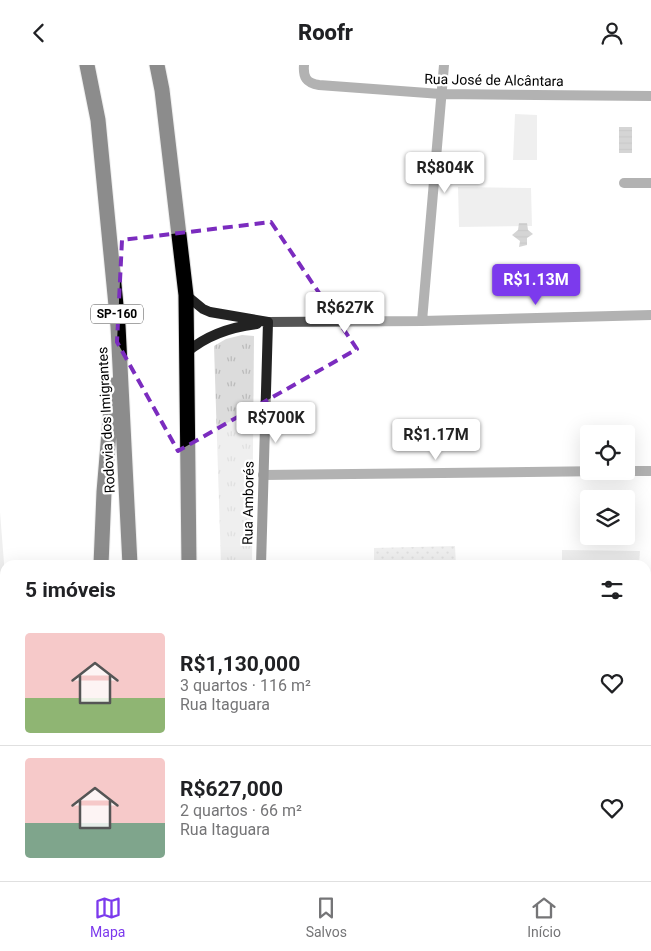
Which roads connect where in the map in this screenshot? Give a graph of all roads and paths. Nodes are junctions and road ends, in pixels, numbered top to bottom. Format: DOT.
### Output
graph roads {
  1 [pos="87,65"];
  2 [pos="157,65"];
  3 [pos="304,65"];
  4 [pos="444,65"];
  5 [pos="441,94"];
  6 [pos="651,95"];
  7 [pos="624,183"];
  8 [pos="651,183"];
  9 [pos="186,295"];
  10 [pos="651,315"];
  11 [pos="422,321"];
  12 [pos="268,323"];
  13 [pos="118,326"];
  14 [pos="187,352"];
  15 [pos="580,471"];
  16 [pos="635,471"];
  17 [pos="651,471"];
  18 [pos="263,475"];
  19 [pos="101,560"];
  20 [pos="130,560"];
  21 [pos="189,560"];
  22 [pos="261,560"];
  1 -- 13 [label="highway, Rodovia dos Imigrantes / SP-160"];
  2 -- 9 [label="highway"];
  3 -- 5 [label="street, Rua José de Alcântara"];
  4 -- 5 [label="street"];
  5 -- 6 [label="street, Rua José de Alcântara"];
  5 -- 11 [label="street"];
  7 -- 8 [label="street"];
  9 -- 12 [label="street"];
  9 -- 14 [label="highway"];
  10 -- 11 [label="street"];
  11 -- 12 [label="street"];
  12 -- 14 [label="street"];
  12 -- 18 [label="street, Rua Amborés"];
  13 -- 19 [label="highway"];
  13 -- 20 [label="highway, Rodovia dos Imigrantes / SP-160"];
  14 -- 21 [label="highway"];
  15 -- 18 [label="street"];
  16 -- 17 [label="street"];
  18 -- 22 [label="street, Rua Amborés"];
}
